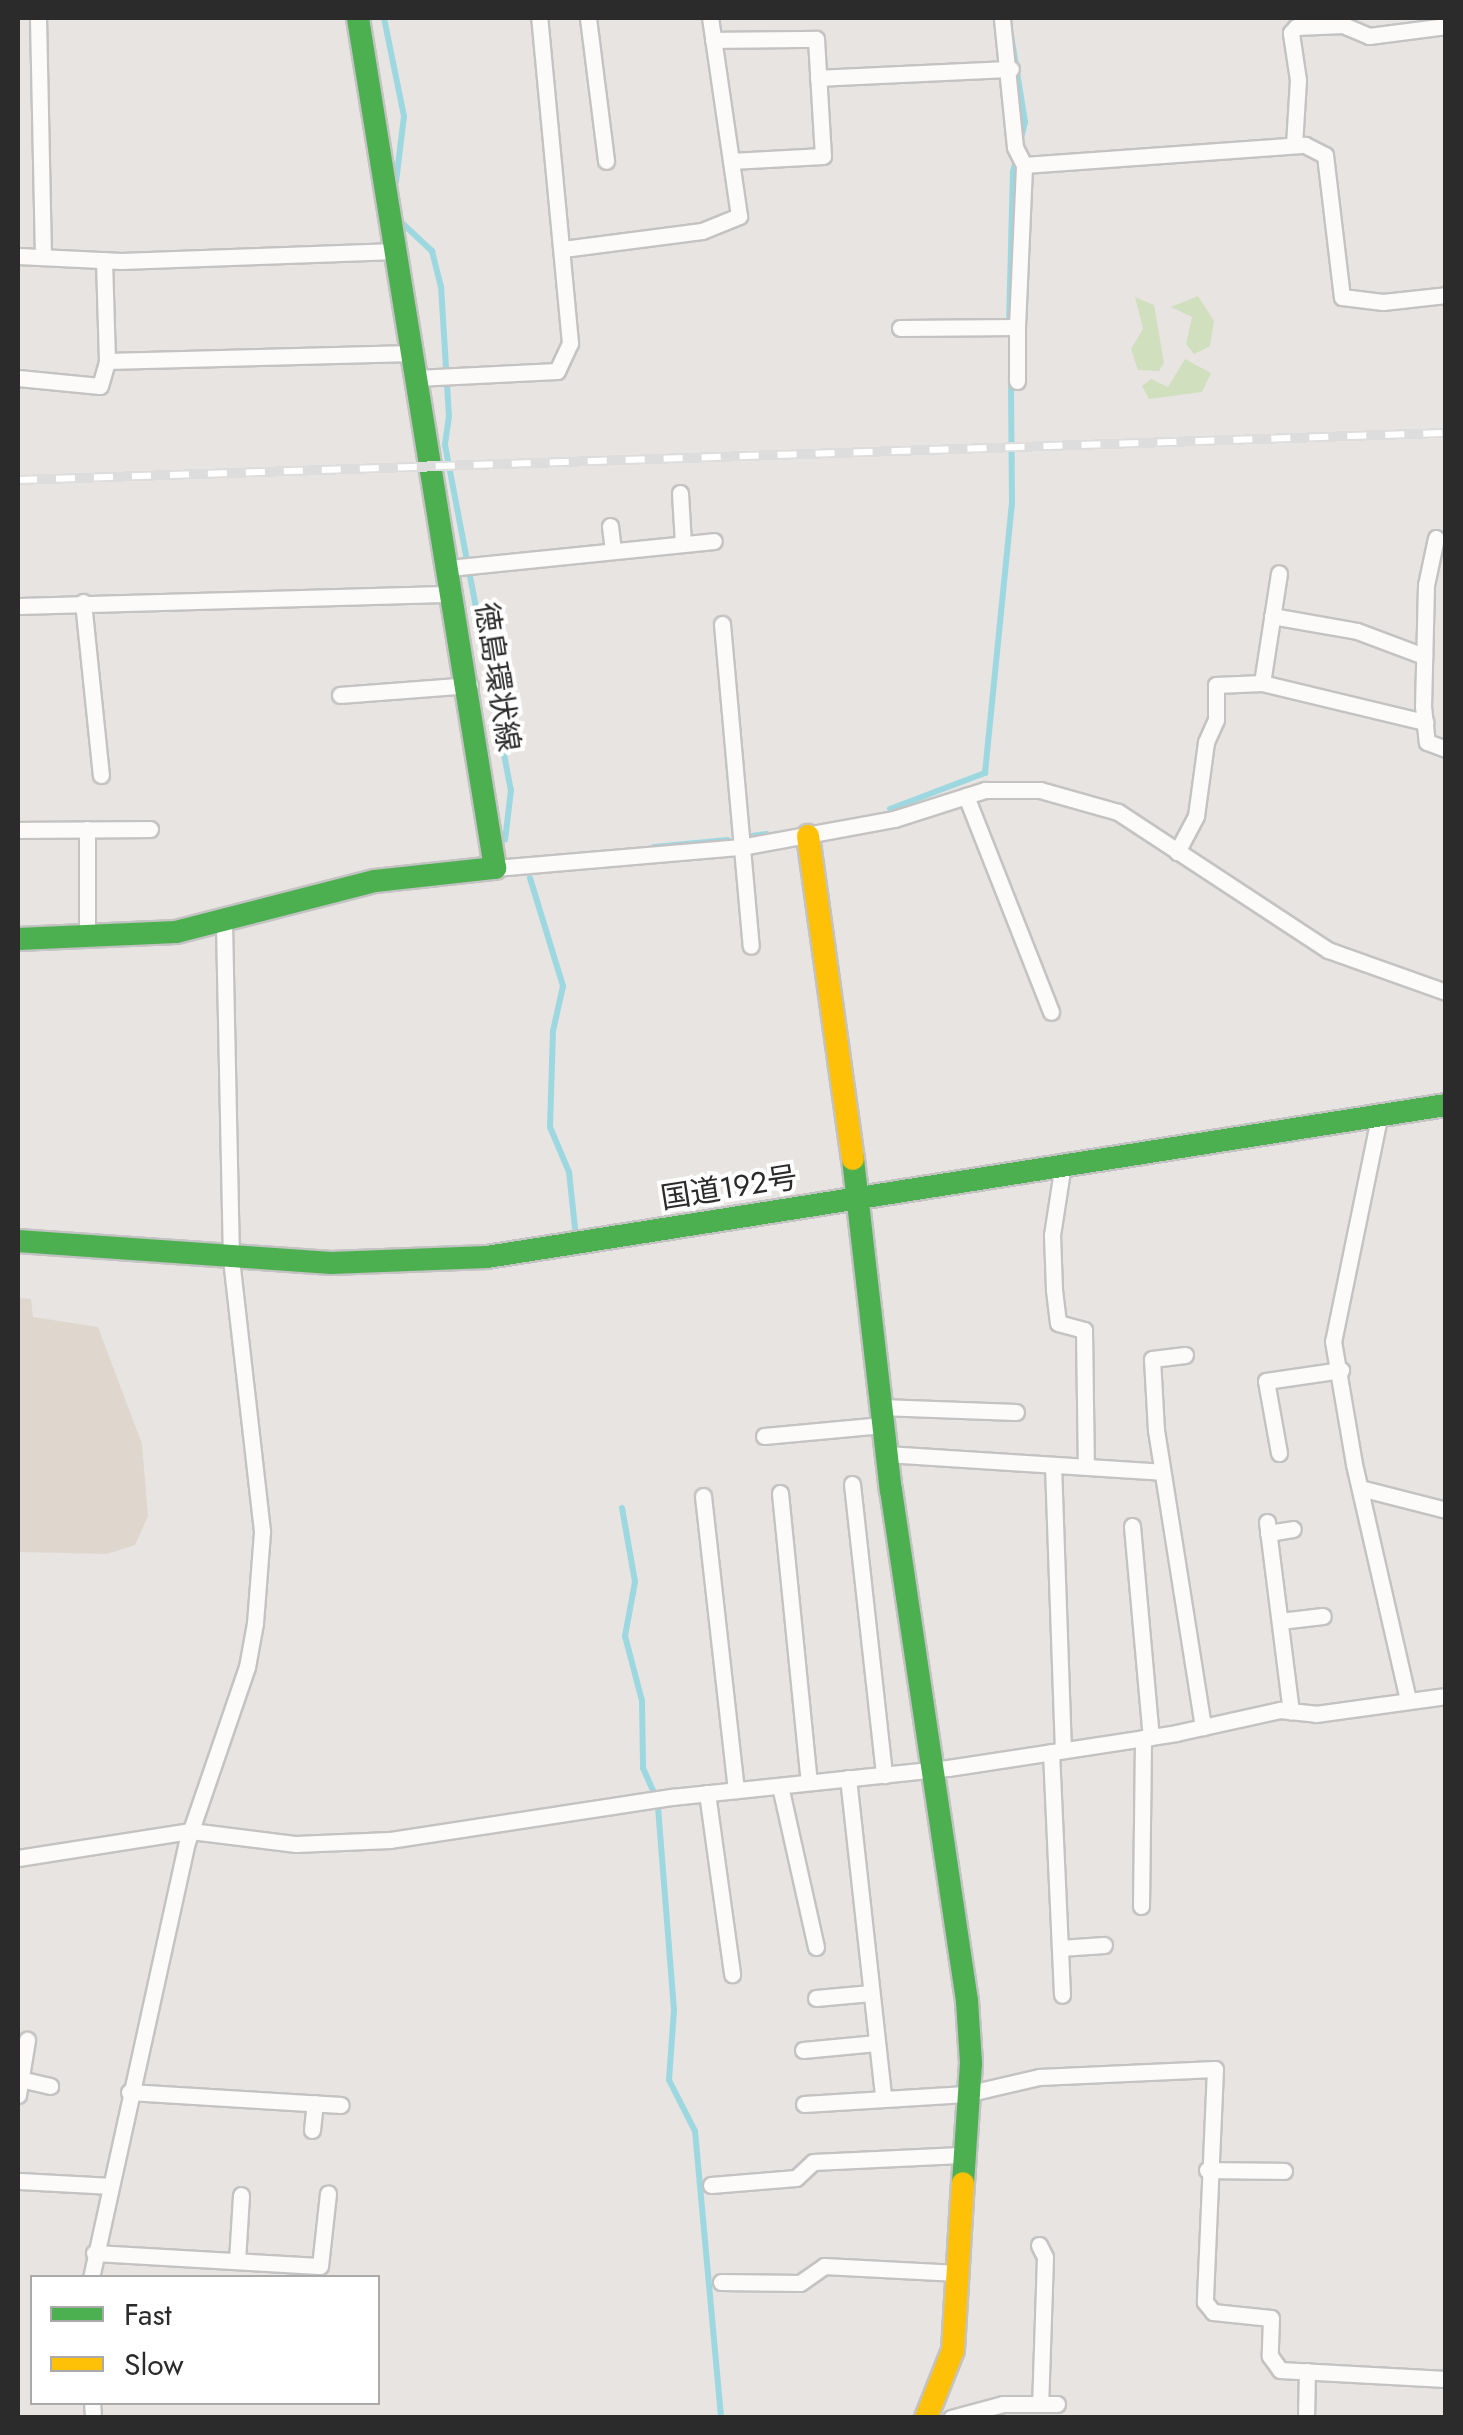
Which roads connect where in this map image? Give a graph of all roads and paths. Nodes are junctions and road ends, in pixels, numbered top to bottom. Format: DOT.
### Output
graph roads {
  1 [pos="38,18"];
  2 [pos="358,18"];
  3 [pos="539,18"];
  4 [pos="588,18"];
  5 [pos="710,18"];
  6 [pos="1002,18"];
  7 [pos="1342,21"];
  8 [pos="1446,26"];
  9 [pos="713,40"];
  10 [pos="1011,69"];
  11 [pos="818,78"];
  12 [pos="1294,146"];
  13 [pos="1021,159"];
  14 [pos="606,160"];
  15 [pos="731,161"];
  16 [pos="563,250"];
  17 [pos="396,251"];
  18 [pos="18,256"];
  19 [pos="43,257"];
  20 [pos="104,260"];
  21 [pos="1446,295"];
  22 [pos="1010,327"];
  23 [pos="900,328"];
  24 [pos="412,354"];
  25 [pos="107,361"];
  26 [pos="18,378"];
  27 [pos="416,378"];
  28 [pos="1018,382"];
  29 [pos="680,493"];
  30 [pos="610,526"];
  31 [pos="1436,538"];
  32 [pos="714,541"];
  33 [pos="683,544"];
  34 [pos="613,552"];
  35 [pos="462,566"];
  36 [pos="1279,573"];
  37 [pos="454,594"];
  38 [pos="82,602"];
  39 [pos="18,606"];
  40 [pos="1272,616"];
  41 [pos="722,624"];
  42 [pos="1424,656"];
  43 [pos="1262,683"];
  44 [pos="470,685"];
  45 [pos="340,695"];
  46 [pos="1425,722"];
  47 [pos="1446,748"];
  48 [pos="101,775"];
  49 [pos="966,796"];
  50 [pos="150,828"];
  51 [pos="87,829"];
  52 [pos="18,830"];
  53 [pos="808,836"];
  54 [pos="741,847"];
  55 [pos="1177,852"];
  56 [pos="495,868"];
  57 [pos="224,919"];
  58 [pos="87,938"];
  59 [pos="18,940"];
  60 [pos="751,946"];
  61 [pos="1446,992"];
  62 [pos="1051,1012"];
  63 [pos="1446,1105"];
  64 [pos="1380,1113"];
  65 [pos="1064,1164"];
  66 [pos="854,1199"];
  67 [pos="18,1242"];
  68 [pos="230,1259"];
  69 [pos="1185,1354"];
  70 [pos="1341,1370"];
  71 [pos="1016,1412"];
  72 [pos="881,1416"];
  73 [pos="764,1436"];
  74 [pos="1279,1453"];
  75 [pos="886,1454"];
  76 [pos="1054,1465"];
  77 [pos="1086,1466"];
  78 [pos="1161,1472"];
  79 [pos="852,1484"];
  80 [pos="1360,1488"];
  81 [pos="780,1493"];
  82 [pos="703,1496"];
  83 [pos="1446,1510"];
  84 [pos="1132,1526"];
  85 [pos="1293,1529"];
  86 [pos="1322,1616"];
  87 [pos="1280,1621"];
  88 [pos="1446,1696"];
  89 [pos="1408,1700"];
  90 [pos="1291,1711"];
  91 [pos="1202,1727"];
  92 [pos="1147,1738"];
  93 [pos="1057,1751"];
  94 [pos="935,1769"];
  95 [pos="884,1774"];
  96 [pos="848,1778"];
  97 [pos="809,1782"];
  98 [pos="780,1786"];
  99 [pos="736,1790"];
  100 [pos="707,1793"];
  101 [pos="191,1832"];
  102 [pos="18,1858"];
  103 [pos="1141,1906"];
  104 [pos="1104,1945"];
  105 [pos="816,1948"];
  106 [pos="1060,1948"];
  107 [pos="732,1974"];
  108 [pos="872,1993"];
  109 [pos="1062,1996"];
  110 [pos="816,1998"];
  111 [pos="27,2040"];
  112 [pos="876,2043"];
  113 [pos="803,2050"];
  114 [pos="50,2086"];
  115 [pos="19,2087"];
  116 [pos="129,2092"];
  117 [pos="966,2094"];
  118 [pos="882,2097"];
  119 [pos="237,2099"];
  120 [pos="315,2104"];
  121 [pos="804,2104"];
  122 [pos="342,2105"];
  123 [pos="236,2119"];
  124 [pos="312,2130"];
  125 [pos="961,2155"];
  126 [pos="1206,2170"];
  127 [pos="1284,2171"];
  128 [pos="18,2181"];
  129 [pos="712,2185"];
  130 [pos="108,2186"];
  131 [pos="328,2193"];
  132 [pos="241,2195"];
  133 [pos="1039,2245"];
  134 [pos="94,2253"];
  135 [pos="236,2261"];
  136 [pos="958,2273"];
  137 [pos="91,2275"];
  138 [pos="721,2282"];
  139 [pos="1307,2371"];
  140 [pos="1446,2379"];
  141 [pos="1036,2408"];
  142 [pos="926,2418"];
  143 [pos="951,2418"];
  144 [pos="1306,2418"];
  1 -- 19 [label="street"];
  2 -- 17 [label="main road, 徳島環状線"];
  3 -- 16 [label="street"];
  4 -- 14 [label="street"];
  5 -- 9 [label="street"];
  6 -- 10 [label="street"];
  7 -- 8 [label="street"];
  7 -- 12 [label="street"];
  9 -- 11 [label="street"];
  9 -- 15 [label="street"];
  10 -- 11 [label="street"];
  10 -- 13 [label="street"];
  11 -- 15 [label="street"];
  12 -- 13 [label="street"];
  12 -- 21 [label="street"];
  13 -- 22 [label="street"];
  15 -- 16 [label="street"];
  16 -- 27 [label="street"];
  17 -- 20 [label="street"];
  17 -- 24 [label="main road, 徳島環状線"];
  18 -- 19 [label="street"];
  19 -- 20 [label="street"];
  20 -- 25 [label="street"];
  22 -- 23 [label="street"];
  22 -- 28 [label="street"];
  24 -- 25 [label="street"];
  24 -- 27 [label="main road, 徳島環状線"];
  25 -- 26 [label="street"];
  27 -- 35 [label="main road, 徳島環状線"];
  29 -- 33 [label="street"];
  30 -- 34 [label="street"];
  31 -- 42 [label="street"];
  32 -- 33 [label="street"];
  33 -- 34 [label="street"];
  34 -- 35 [label="street"];
  35 -- 37 [label="main road, 徳島環状線"];
  36 -- 40 [label="street"];
  37 -- 38 [label="street"];
  37 -- 44 [label="main road, 徳島環状線"];
  38 -- 39 [label="street"];
  38 -- 48 [label="street"];
  40 -- 42 [label="street"];
  40 -- 43 [label="street"];
  41 -- 54 [label="street"];
  42 -- 46 [label="street"];
  43 -- 46 [label="street"];
  43 -- 55 [label="street"];
  44 -- 45 [label="street"];
  44 -- 56 [label="main road, 徳島環状線"];
  46 -- 47 [label="street"];
  49 -- 53 [label="street"];
  49 -- 55 [label="street"];
  49 -- 62 [label="street"];
  50 -- 51 [label="street"];
  51 -- 52 [label="street"];
  51 -- 58 [label="street"];
  53 -- 54 [label="street"];
  53 -- 66 [label="main road"];
  54 -- 56 [label="street"];
  54 -- 60 [label="street"];
  55 -- 61 [label="street"];
  56 -- 57 [label="main road"];
  57 -- 58 [label="main road"];
  57 -- 68 [label="street"];
  58 -- 59 [label="main road"];
  63 -- 64 [label="main road, 国道192号"];
  64 -- 65 [label="main road, 国道192号"];
  64 -- 70 [label="street"];
  65 -- 66 [label="main road, 国道192号"];
  65 -- 77 [label="street"];
  66 -- 68 [label="main road, 国道192号"];
  66 -- 72 [label="main road"];
  67 -- 68 [label="main road, 国道192号"];
  68 -- 101 [label="street"];
  69 -- 78 [label="street"];
  70 -- 74 [label="street"];
  70 -- 80 [label="street"];
  71 -- 72 [label="street"];
  72 -- 73 [label="street"];
  72 -- 75 [label="main road"];
  75 -- 76 [label="street"];
  75 -- 94 [label="main road"];
  76 -- 77 [label="street"];
  76 -- 93 [label="street"];
  77 -- 78 [label="street"];
  78 -- 91 [label="street"];
  79 -- 95 [label="street"];
  80 -- 83 [label="street"];
  80 -- 89 [label="street"];
  81 -- 97 [label="street"];
  82 -- 99 [label="street"];
  84 -- 92 [label="street"];
  85 -- 87 [label="street"];
  86 -- 87 [label="street"];
  87 -- 90 [label="street"];
  88 -- 89 [label="street"];
  89 -- 90 [label="street"];
  90 -- 91 [label="street"];
  91 -- 92 [label="street"];
  92 -- 93 [label="street"];
  92 -- 103 [label="street"];
  93 -- 94 [label="street"];
  93 -- 106 [label="street"];
  94 -- 95 [label="street"];
  94 -- 117 [label="main road"];
  95 -- 96 [label="street"];
  96 -- 97 [label="street"];
  96 -- 108 [label="street"];
  97 -- 98 [label="street"];
  98 -- 99 [label="street"];
  98 -- 105 [label="street"];
  99 -- 100 [label="street"];
  100 -- 101 [label="street"];
  100 -- 107 [label="street"];
  101 -- 102 [label="street"];
  101 -- 116 [label="street"];
  104 -- 106 [label="street"];
  106 -- 109 [label="street"];
  108 -- 110 [label="street"];
  108 -- 112 [label="street"];
  111 -- 115 [label="street"];
  112 -- 113 [label="street"];
  112 -- 118 [label="street"];
  114 -- 115 [label="street"];
  116 -- 119 [label="street"];
  116 -- 130 [label="street"];
  117 -- 118 [label="street"];
  117 -- 125 [label="main road"];
  117 -- 126 [label="street"];
  118 -- 121 [label="street"];
  119 -- 120 [label="street"];
  119 -- 123 [label="street"];
  120 -- 122 [label="street"];
  120 -- 124 [label="street"];
  125 -- 129 [label="street"];
  125 -- 136 [label="main road"];
  126 -- 127 [label="street"];
  126 -- 139 [label="street"];
  128 -- 130 [label="street"];
  130 -- 134 [label="street"];
  131 -- 135 [label="street"];
  132 -- 135 [label="street"];
  133 -- 141 [label="street"];
  134 -- 135 [label="street"];
  134 -- 137 [label="street"];
  136 -- 138 [label="street"];
  136 -- 142 [label="main road"];
  139 -- 140 [label="street"];
  139 -- 144 [label="street"];
  141 -- 143 [label="street"];
}
